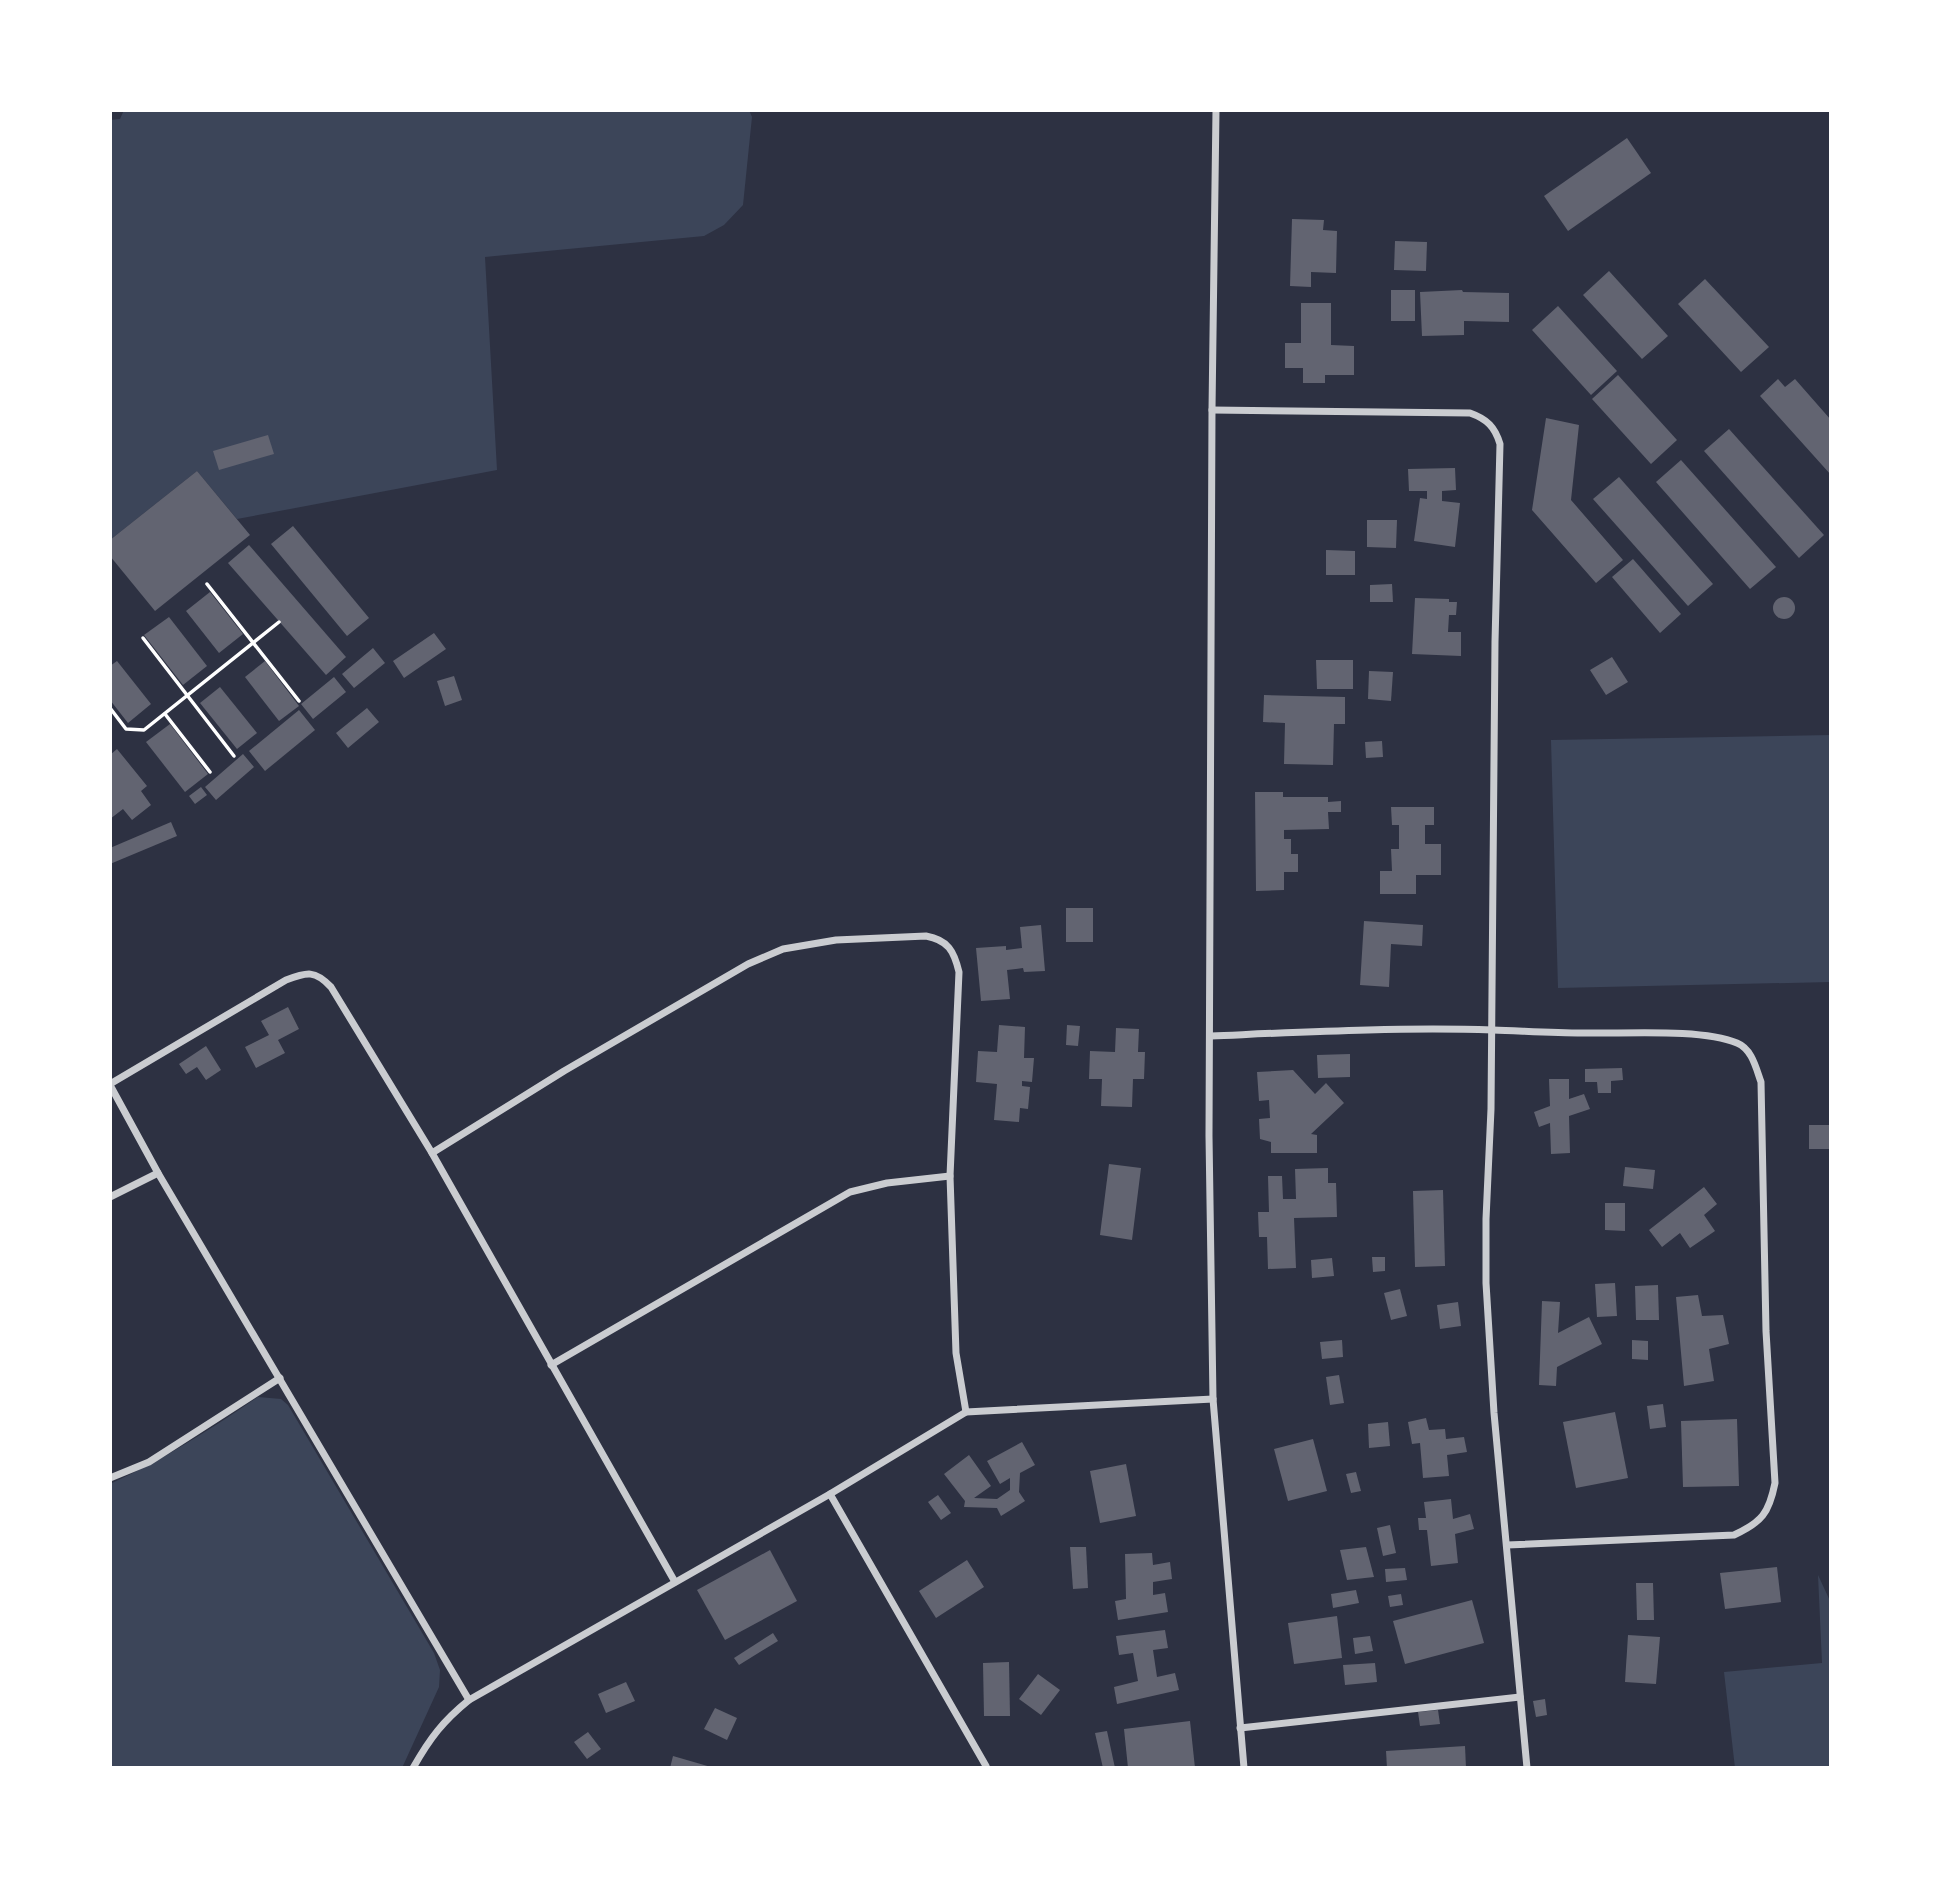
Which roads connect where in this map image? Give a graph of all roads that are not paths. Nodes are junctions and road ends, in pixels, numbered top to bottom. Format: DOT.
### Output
graph roads {
  1 [pos="1216,111"];
  2 [pos="1212,410"];
  3 [pos="1492,1030"];
  4 [pos="1211,1036"];
  5 [pos="110,1085"];
  6 [pos="432,1153"];
  7 [pos="158,1174"];
  8 [pos="950,1176"];
  9 [pos="110,1197"];
  10 [pos="551,1365"];
  11 [pos="280,1378"];
  12 [pos="1213,1399"];
  13 [pos="966,1412"];
  14 [pos="110,1478"];
  15 [pos="830,1494"];
  16 [pos="1507,1545"];
  17 [pos="675,1582"];
  18 [pos="1520,1697"];
  19 [pos="469,1700"];
  20 [pos="1240,1728"];
  21 [pos="986,1766"];
  22 [pos="413,1768"];
  23 [pos="1244,1768"];
  24 [pos="1527,1768"];
  1 -- 2 [label="street"];
  2 -- 3 [label="street"];
  2 -- 4 [label="street"];
  3 -- 4 [label="street"];
  3 -- 16 [label="street"];
  3 -- 16 [label="street"];
  4 -- 12 [label="street"];
  5 -- 6 [label="street"];
  5 -- 7 [label="street"];
  6 -- 8 [label="street"];
  6 -- 10 [label="street"];
  7 -- 9 [label="street"];
  7 -- 11 [label="street"];
  8 -- 10 [label="street"];
  8 -- 13 [label="street"];
  10 -- 17 [label="street"];
  11 -- 14 [label="street"];
  11 -- 19 [label="street"];
  12 -- 13 [label="street"];
  12 -- 20 [label="street"];
  13 -- 15 [label="street"];
  15 -- 17 [label="street"];
  15 -- 21 [label="street"];
  16 -- 18 [label="street"];
  17 -- 19 [label="street"];
  18 -- 20 [label="street"];
  18 -- 24 [label="street"];
  19 -- 22 [label="street"];
  20 -- 23 [label="street"];
}
